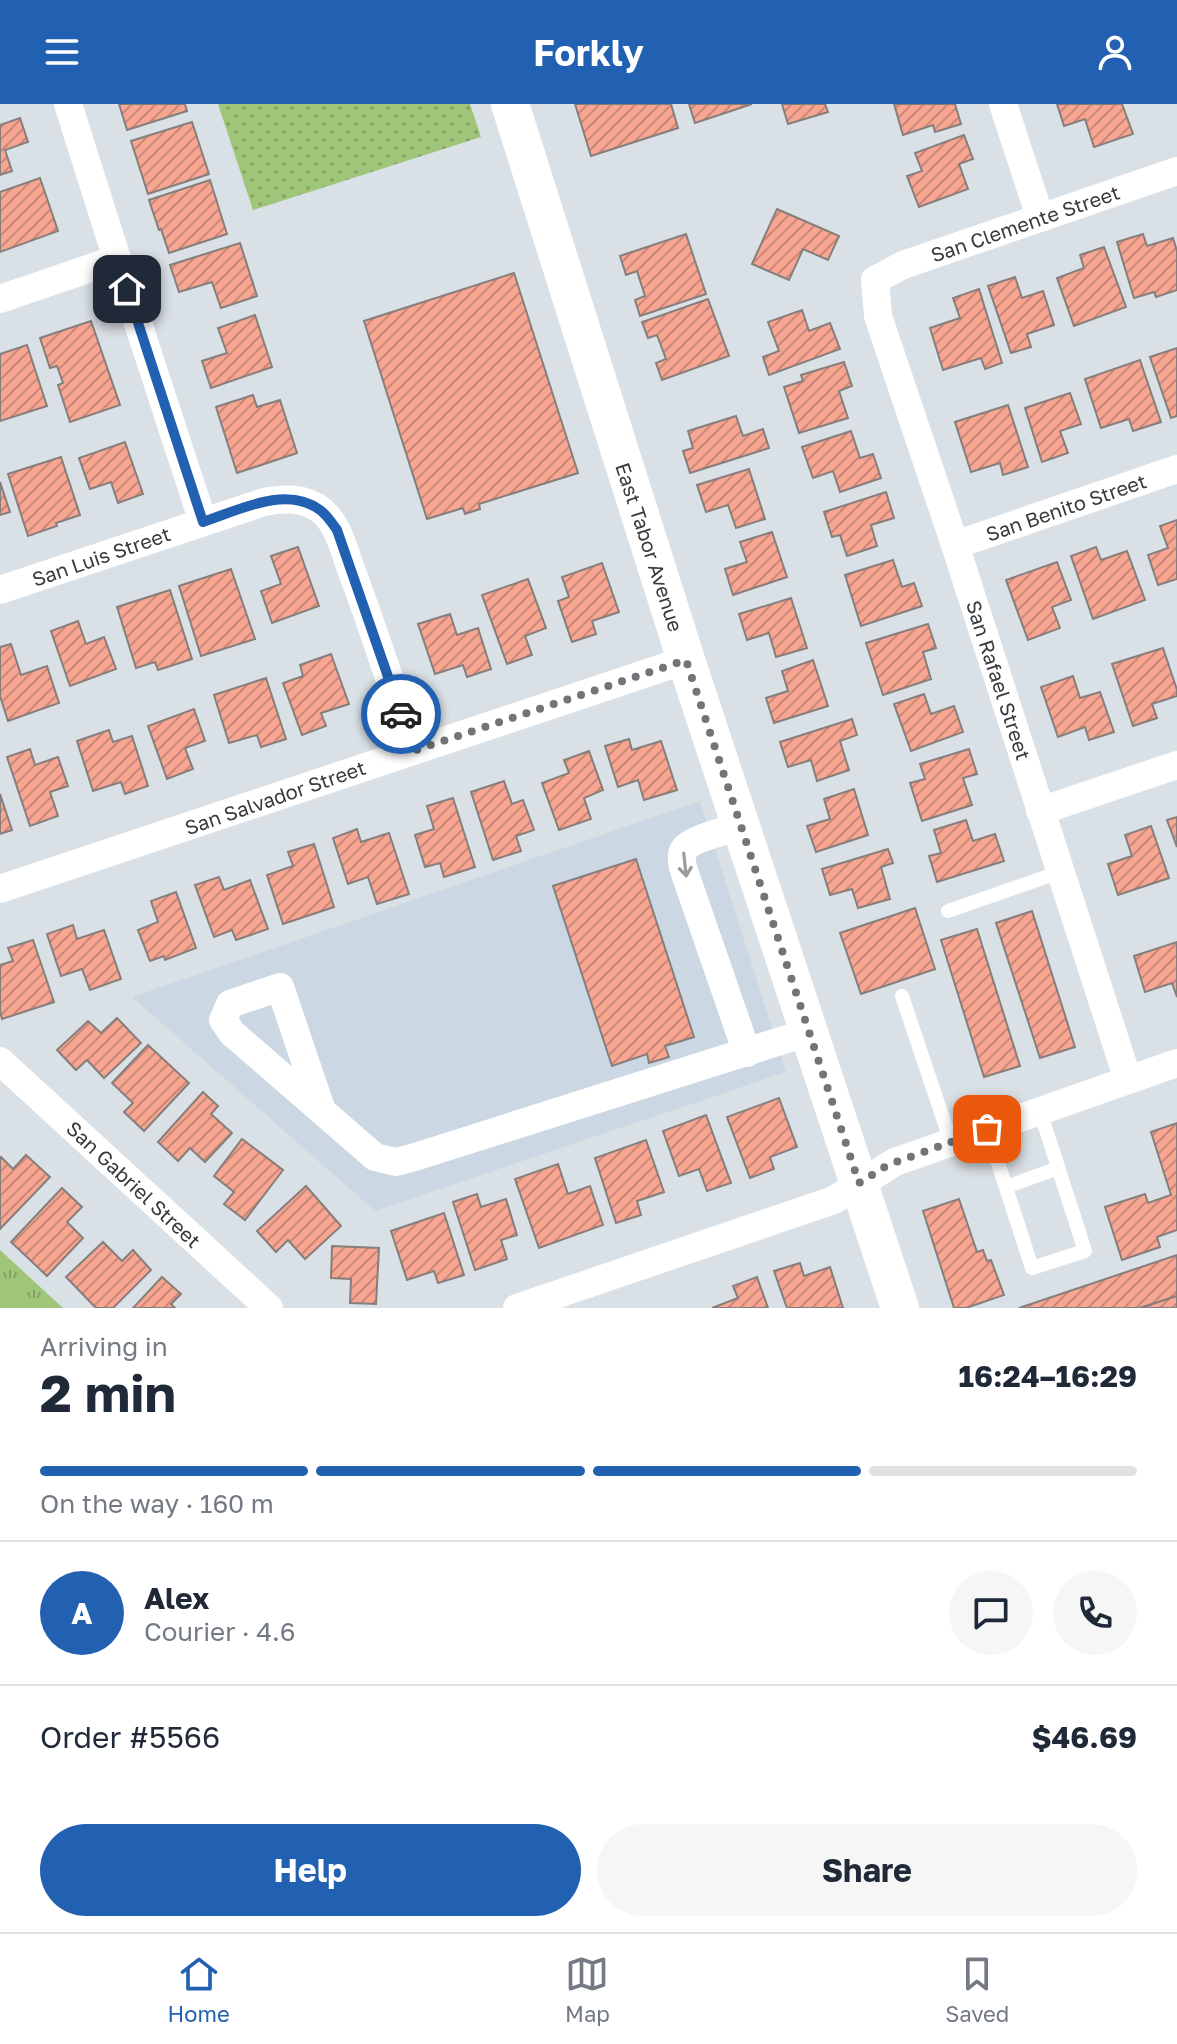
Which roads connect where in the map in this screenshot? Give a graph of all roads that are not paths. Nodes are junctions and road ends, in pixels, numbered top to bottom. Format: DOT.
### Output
graph roads {
  1 [pos="68,104"];
  2 [pos="510,104"];
  3 [pos="1003,104"];
  4 [pos="1177,171"];
  5 [pos="1040,217"];
  6 [pos="117,259"];
  7 [pos="875,280"];
  8 [pos="0,299"];
  9 [pos="1177,469"];
  10 [pos="203,522"];
  11 [pos="955,545"];
  12 [pos="0,590"];
  13 [pos="686,660"];
  14 [pos="413,751"];
  15 [pos="1177,765"];
  16 [pos="1040,811"];
  17 [pos="741,826"];
  18 [pos="1060,872"];
  19 [pos="0,889"];
  20 [pos="948,911"];
  21 [pos="902,996"];
  22 [pos="809,1032"];
  23 [pos="747,1053"];
  24 [pos="0,1061"];
  25 [pos="1177,1063"];
  26 [pos="1128,1080"];
  27 [pos="322,1111"];
  28 [pos="1040,1111"];
  29 [pos="987,1129"];
  30 [pos="951,1142"];
  31 [pos="1058,1168"];
  32 [pos="859,1183"];
  33 [pos="1006,1187"];
  34 [pos="269,1308"];
  35 [pos="517,1308"];
  36 [pos="900,1308"];
  1 -- 6 [label="street"];
  2 -- 13 [label="main road, East Tabor Avenue"];
  3 -- 5 [label="street"];
  4 -- 5 [label="street, San Clemente Street"];
  5 -- 7 [label="street, San Clemente Street"];
  6 -- 8 [label="street"];
  6 -- 10 [label="street"];
  7 -- 11 [label="street, San Rafael Street"];
  9 -- 11 [label="street, San Benito Street"];
  10 -- 12 [label="street, San Luis Street"];
  10 -- 14 [label="street, San Luis Street"];
  11 -- 16 [label="street, San Rafael Street"];
  13 -- 14 [label="street, San Salvador Street"];
  13 -- 17 [label="main road, East Tabor Avenue"];
  14 -- 19 [label="street, San Salvador Street"];
  15 -- 16 [label="street"];
  16 -- 18 [label="street, San Rafael Street"];
  17 -- 22 [label="main road, East Tabor Avenue"];
  17 -- 23 [label="street, one-way"];
  18 -- 20 [label="lane"];
  18 -- 26 [label="street, San Rafael Street"];
  21 -- 30 [label="lane"];
  22 -- 23 [label="street"];
  22 -- 32 [label="main road, East Tabor Avenue"];
  23 -- 27 [label="street"];
  24 -- 34 [label="street, San Gabriel Street"];
  25 -- 26 [label="street"];
  26 -- 28 [label="street"];
  28 -- 29 [label="street"];
  28 -- 31 [label="lane"];
  29 -- 30 [label="street"];
  29 -- 33 [label="lane"];
  30 -- 32 [label="street"];
  31 -- 33 [label="lane"];
  31 -- 33 [label="lane"];
  32 -- 35 [label="street"];
  32 -- 36 [label="main road, East Tabor Avenue"];
}
